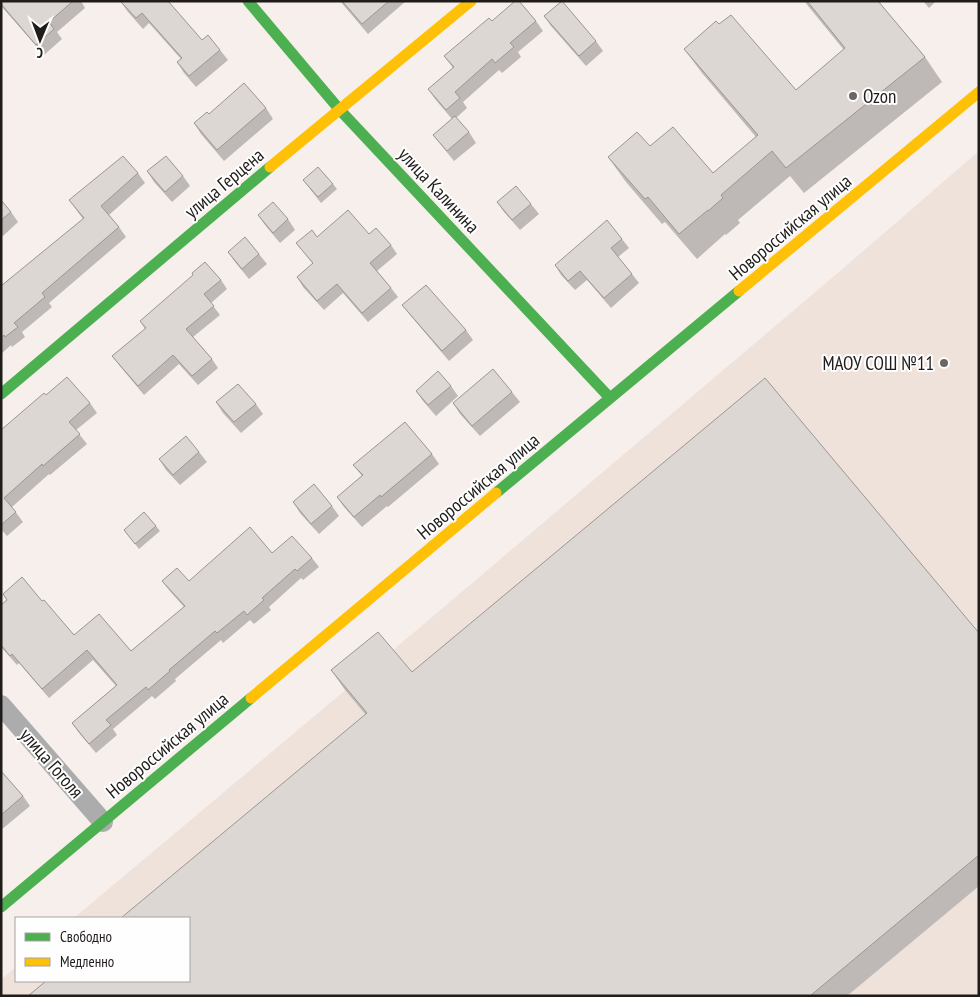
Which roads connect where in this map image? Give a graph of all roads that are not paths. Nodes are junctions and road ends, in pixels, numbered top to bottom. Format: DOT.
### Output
graph roads {
  1 [pos="248,1"];
  2 [pos="471,1"];
  3 [pos="979,92"];
  4 [pos="339,109"];
  5 [pos="1,394"];
  6 [pos="610,398"];
  7 [pos="1,705"];
  8 [pos="103,822"];
  9 [pos="1,907"];
  1 -- 4 [label="main road, улица Калинина"];
  2 -- 4 [label="main road, улица Герцена"];
  3 -- 6 [label="main road, Новороссийская улица"];
  4 -- 5 [label="main road, улица Герцена"];
  4 -- 6 [label="main road, улица Калинина"];
  6 -- 8 [label="main road, Новороссийская улица"];
  7 -- 8 [label="street, улица Гоголя"];
  8 -- 9 [label="main road, Новороссийская улица"];
}
